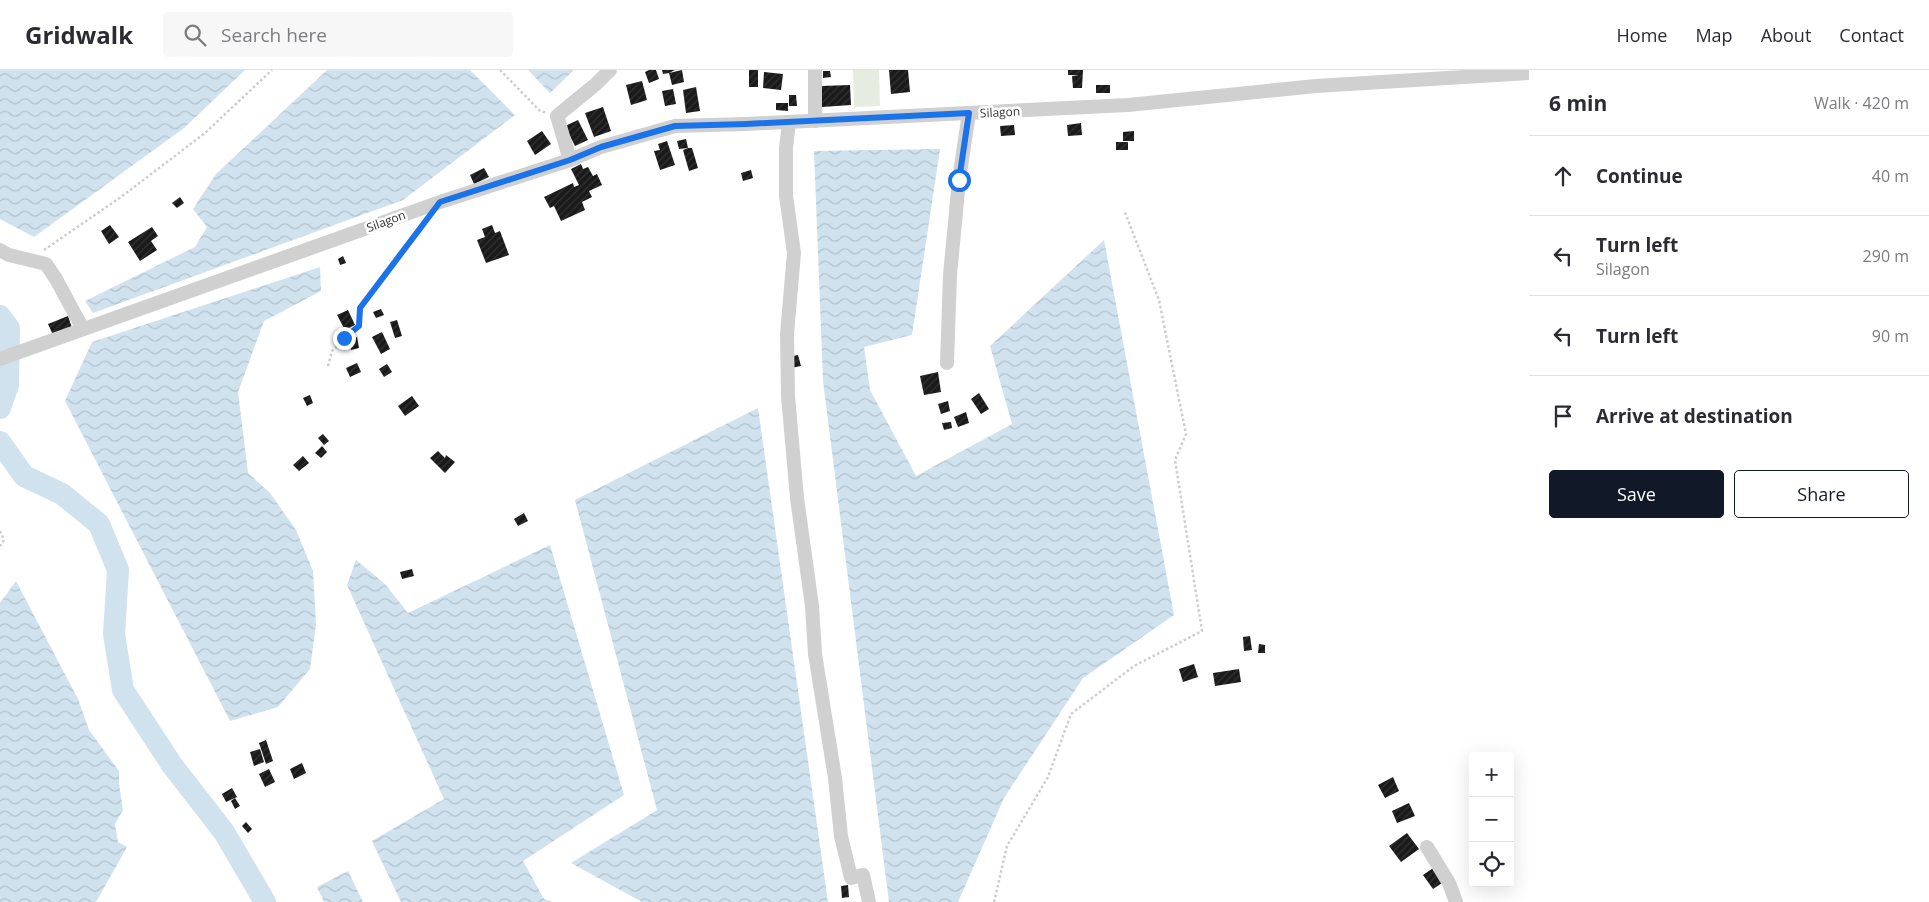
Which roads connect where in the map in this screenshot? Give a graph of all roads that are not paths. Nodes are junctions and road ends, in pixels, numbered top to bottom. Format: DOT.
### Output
graph roads {
  1 [pos="610,70"];
  2 [pos="815,70"];
  3 [pos="1529,73"];
  4 [pos="969,113"];
  5 [pos="815,121"];
  6 [pos="789,122"];
  7 [pos="570,160"];
  8 [pos="3,255"];
  9 [pos="84,328"];
  10 [pos="0,359"];
  11 [pos="947,363"];
  12 [pos="1428,847"];
  13 [pos="869,902"];
  14 [pos="1456,902"];
  1 -- 7 [label="street"];
  2 -- 5 [label="street"];
  3 -- 4 [label="street, Silagon"];
  4 -- 5 [label="street, Silagon"];
  4 -- 11 [label="street"];
  5 -- 6 [label="street, Silagon"];
  6 -- 7 [label="street, Silagon"];
  6 -- 13 [label="street"];
  7 -- 9 [label="street, Silagon"];
  8 -- 9 [label="street"];
  9 -- 10 [label="street, Silagon"];
  12 -- 14 [label="street"];
}
